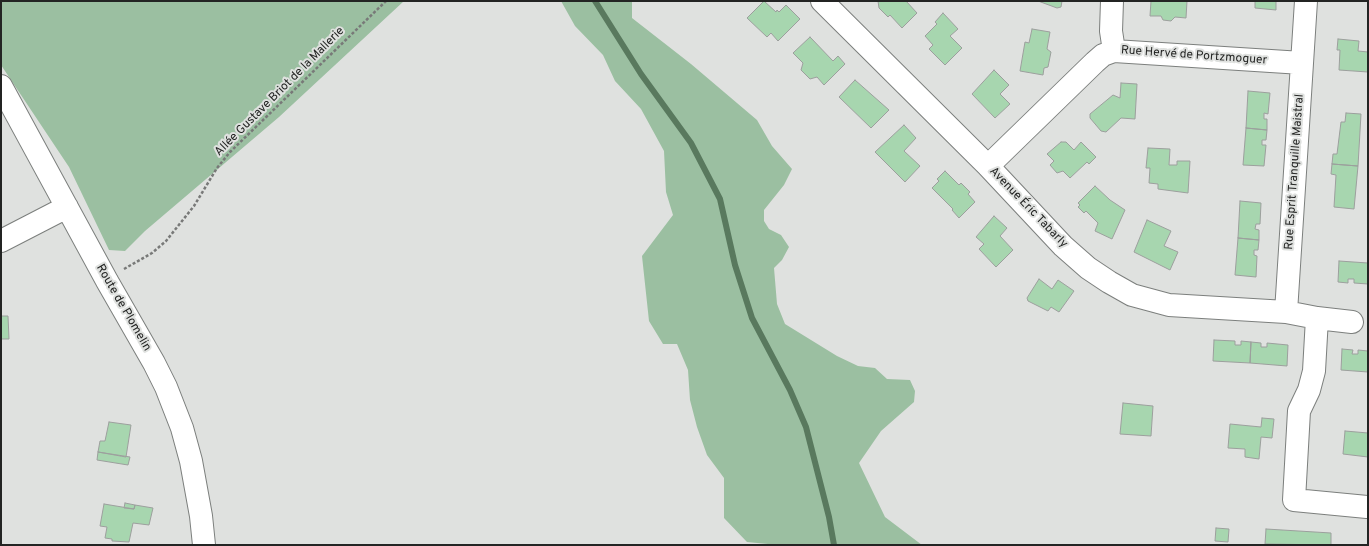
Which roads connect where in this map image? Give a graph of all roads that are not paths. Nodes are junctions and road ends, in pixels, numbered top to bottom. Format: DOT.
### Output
graph roads {
  1 [pos="822,1"];
  2 [pos="1112,1"];
  3 [pos="1306,1"];
  4 [pos="1114,51"];
  5 [pos="1302,63"];
  6 [pos="1,86"];
  7 [pos="988,166"];
  8 [pos="67,207"];
  9 [pos="1,241"];
  10 [pos="1286,312"];
  11 [pos="1317,318"];
  12 [pos="1352,322"];
  13 [pos="1367,507"];
  14 [pos="204,545"];
  1 -- 7 [label="street, Avenue Éric Tabarly"];
  2 -- 4 [label="street"];
  3 -- 5 [label="street, Rue Esprit Tranquille Maistral"];
  4 -- 5 [label="street, Rue Hervé de Portzmoguer"];
  4 -- 7 [label="street, Rue Hervé de Portzmoguer"];
  5 -- 10 [label="street, Rue Esprit Tranquille Maistral"];
  6 -- 8 [label="street, Route de Plomelin"];
  7 -- 10 [label="street, Avenue Éric Tabarly"];
  8 -- 9 [label="street"];
  8 -- 14 [label="street, Route de Plomelin"];
  10 -- 11 [label="street"];
  11 -- 12 [label="street"];
  11 -- 13 [label="street"];
}
